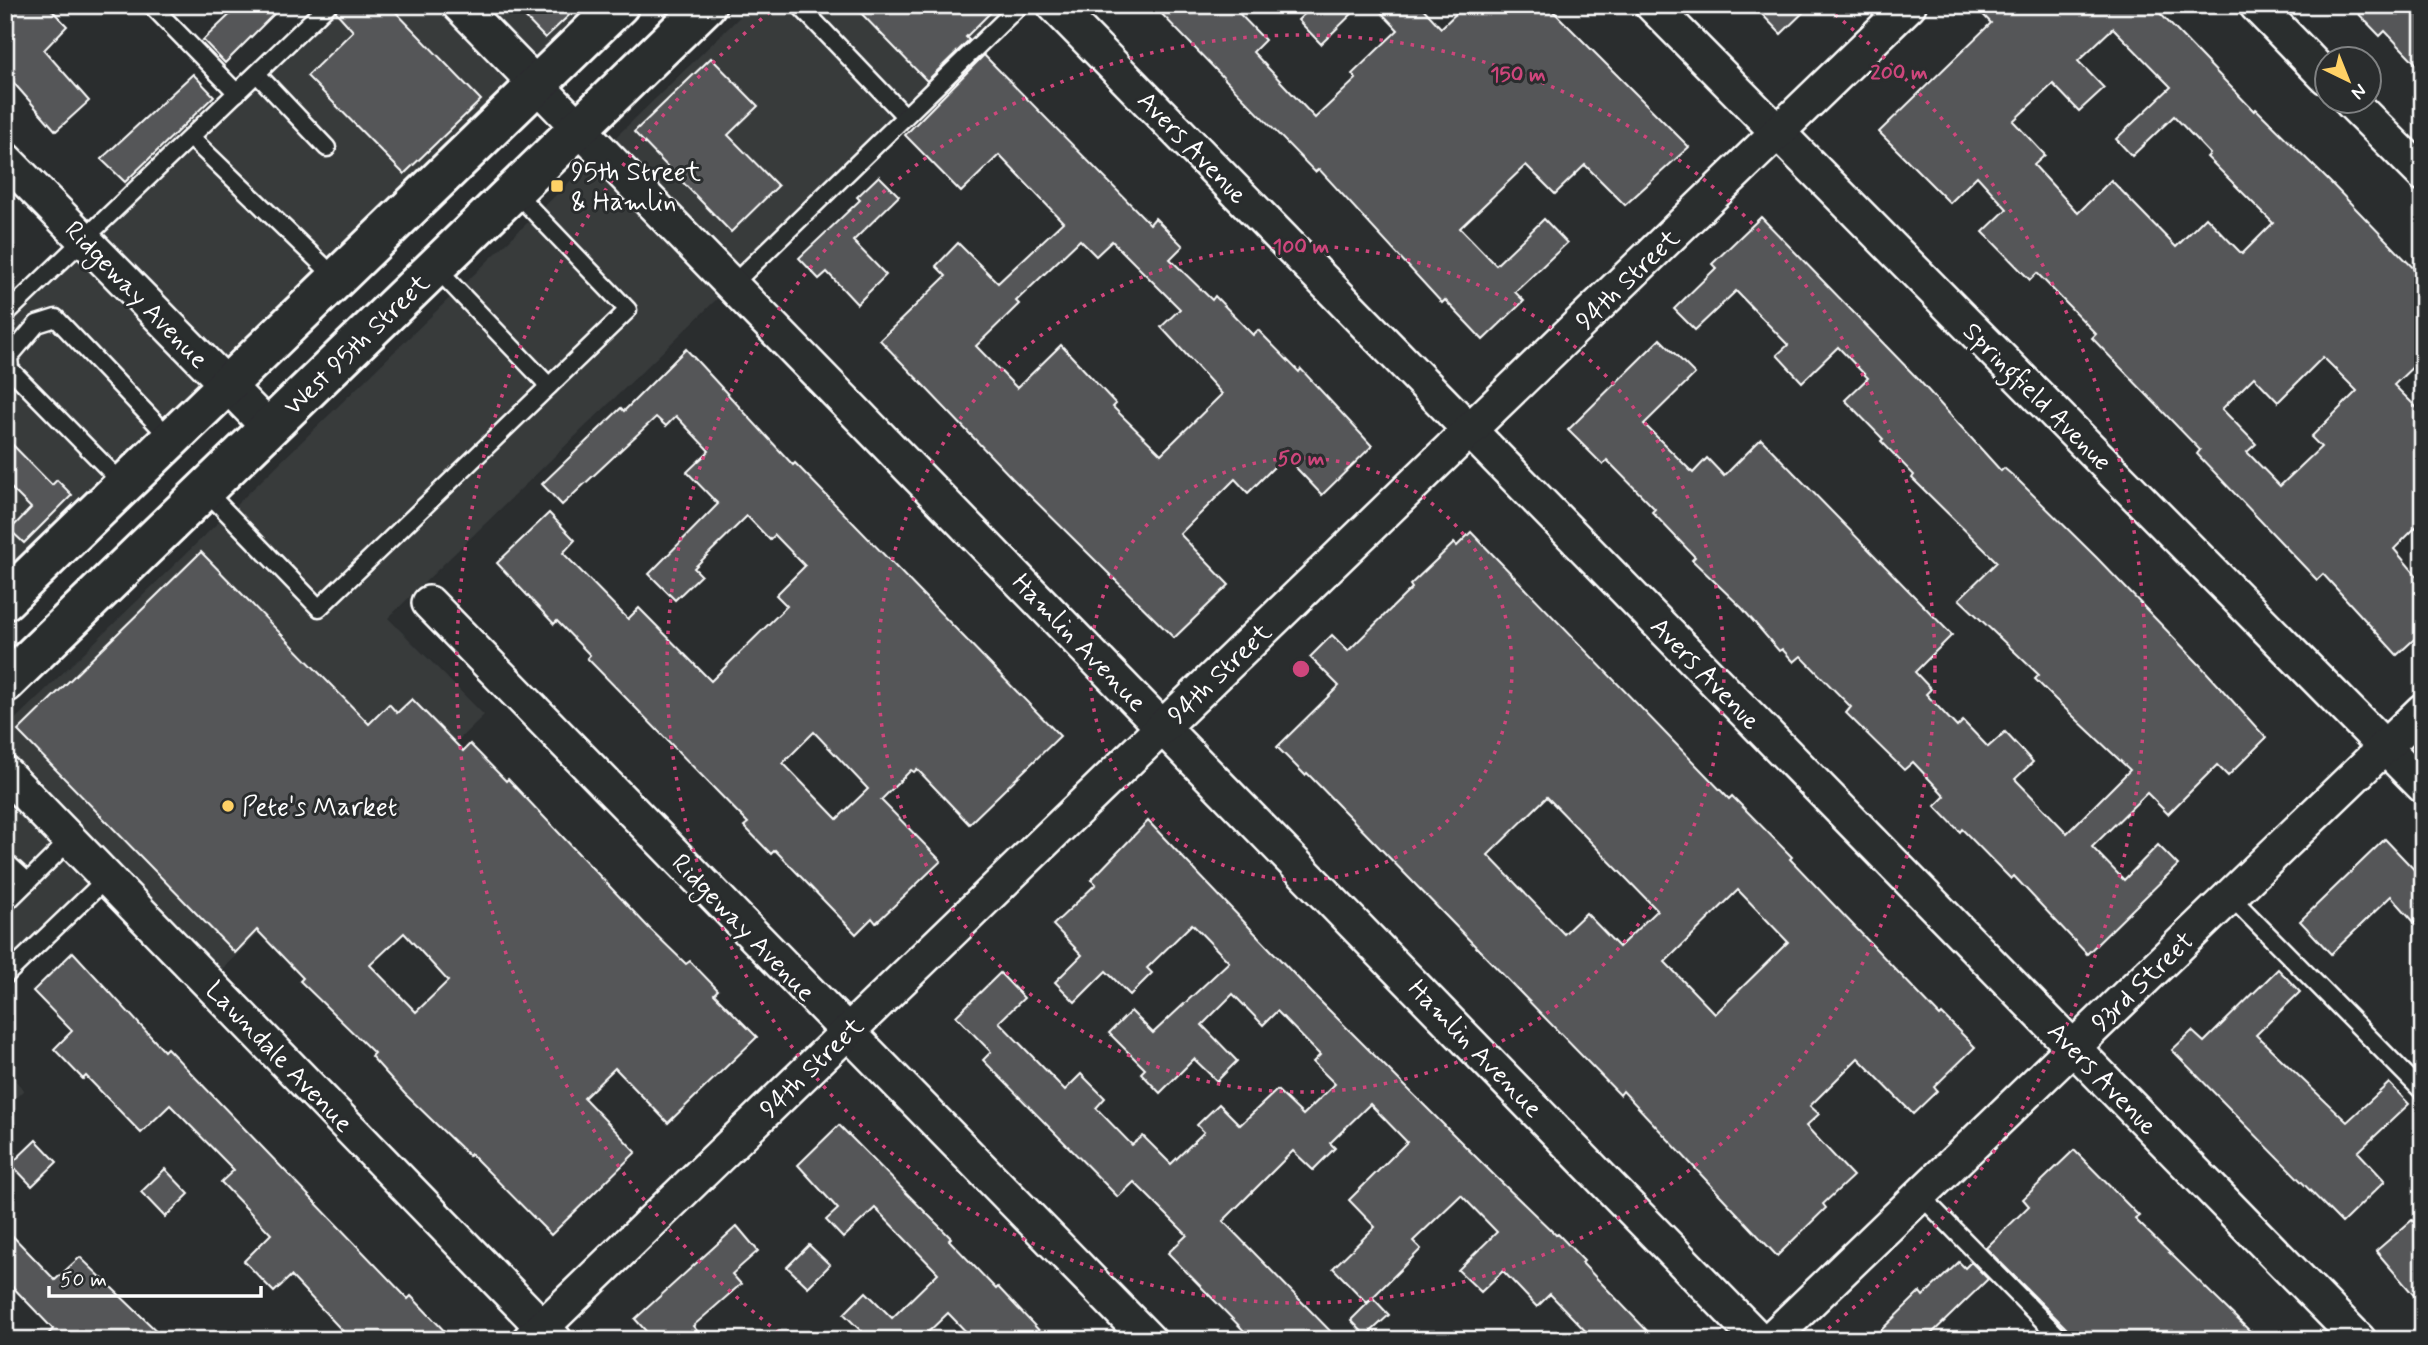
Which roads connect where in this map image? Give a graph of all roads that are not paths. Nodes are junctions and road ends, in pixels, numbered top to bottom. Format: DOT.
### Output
graph roads {
  1 [pos="151,5"];
  2 [pos="328,5"];
  3 [pos="458,5"];
  4 [pos="619,5"];
  5 [pos="706,5"];
  6 [pos="799,5"];
  7 [pos="1020,5"];
  8 [pos="1054,5"];
  9 [pos="1653,5"];
  10 [pos="1909,5"];
  11 [pos="2256,5"];
  12 [pos="2312,63"];
  13 [pos="257,74"];
  14 [pos="537,85"];
  15 [pos="237,93"];
  16 [pos="905,116"];
  17 [pos="2365,116"];
  18 [pos="579,128"];
  19 [pos="1778,132"];
  20 [pos="191,138"];
  21 [pos="327,148"];
  22 [pos="5,159"];
  23 [pos="2423,174"];
  24 [pos="514,191"];
  25 [pos="85,241"];
  26 [pos="435,267"];
  27 [pos="337,279"];
  28 [pos="732,285"];
  29 [pos="5,315"];
  30 [pos="227,385"];
  31 [pos="550,386"];
  32 [pos="269,428"];
  33 [pos="1470,430"];
  34 [pos="172,439"];
  35 [pos="124,485"];
  36 [pos="205,490"];
  37 [pos="5,600"];
  38 [pos="429,603"];
  39 [pos="5,683"];
  40 [pos="2423,710"];
  41 [pos="1163,727"];
  42 [pos="2384,747"];
  43 [pos="5,773"];
  44 [pos="2423,786"];
  45 [pos="70,840"];
  46 [pos="5,861"];
  47 [pos="107,878"];
  48 [pos="28,882"];
  49 [pos="2230,896"];
  50 [pos="5,904"];
  51 [pos="5,976"];
  52 [pos="847,1032"];
  53 [pos="2073,1048"];
  54 [pos="2423,1092"];
  55 [pos="1920,1195"];
  56 [pos="542,1335"];
  57 [pos="1149,1340"];
  58 [pos="1759,1340"];
  59 [pos="1770,1340"];
  60 [pos="2062,1340"];
  61 [pos="2359,1340"];
  1 -- 15 [label="lane"];
  2 -- 13 [label="lane"];
  3 -- 14 [label="street, Hamlin Avenue"];
  4 -- 14 [label="main road"];
  5 -- 18 [label="main road, West 95th Street"];
  6 -- 16 [label="lane"];
  7 -- 16 [label="lane"];
  8 -- 33 [label="street, Avers Avenue"];
  9 -- 19 [label="street, Springfield Avenue"];
  10 -- 19 [label="street, 94th Street"];
  11 -- 12 [label="street"];
  13 -- 15 [label="lane"];
  13 -- 21 [label="lane"];
  14 -- 18 [label="street, Hamlin Avenue"];
  14 -- 27 [label="main road"];
  15 -- 20 [label="lane"];
  16 -- 28 [label="lane"];
  17 -- 23 [label="street"];
  18 -- 24 [label="main road, West 95th Street"];
  18 -- 28 [label="street, Hamlin Avenue"];
  19 -- 33 [label="street, 94th Street"];
  19 -- 42 [label="street, Springfield Avenue"];
  20 -- 25 [label="lane"];
  20 -- 27 [label="lane"];
  22 -- 25 [label="street, Ridgeway Avenue"];
  24 -- 26 [label="main road, West 95th Street"];
  24 -- 31 [label="lane"];
  25 -- 29 [label="lane"];
  25 -- 30 [label="street, Ridgeway Avenue"];
  26 -- 31 [label="lane"];
  26 -- 32 [label="main road, West 95th Street"];
  27 -- 30 [label="main road"];
  28 -- 41 [label="street, Hamlin Avenue"];
  30 -- 32 [label="street, Ridgeway Avenue"];
  30 -- 34 [label="main road"];
  31 -- 36 [label="lane"];
  32 -- 36 [label="main road, West 95th Street"];
  33 -- 41 [label="street, 94th Street"];
  33 -- 53 [label="street, Avers Avenue"];
  34 -- 35 [label="main road"];
  34 -- 35 [label="lane"];
  35 -- 37 [label="main road"];
  36 -- 39 [label="main road, West 95th Street"];
  38 -- 52 [label="street, Ridgeway Avenue"];
  40 -- 42 [label="street, 93rd Street"];
  41 -- 52 [label="street, 94th Street"];
  41 -- 58 [label="street, Hamlin Avenue"];
  42 -- 44 [label="street, Springfield Avenue"];
  42 -- 49 [label="street, 93rd Street"];
  43 -- 45 [label="street, Lawndale Avenue"];
  45 -- 47 [label="street, Lawndale Avenue"];
  45 -- 48 [label="lane"];
  46 -- 48 [label="lane"];
  47 -- 51 [label="lane"];
  47 -- 56 [label="street, Lawndale Avenue"];
  48 -- 50 [label="lane"];
  49 -- 53 [label="street, 93rd Street"];
  49 -- 54 [label="lane"];
  52 -- 56 [label="street, 94th Street"];
  52 -- 57 [label="street, Ridgeway Avenue"];
  53 -- 55 [label="street, 93rd Street"];
  53 -- 61 [label="street, Avers Avenue"];
  55 -- 59 [label="street, 93rd Street"];
  55 -- 60 [label="lane"];
}
